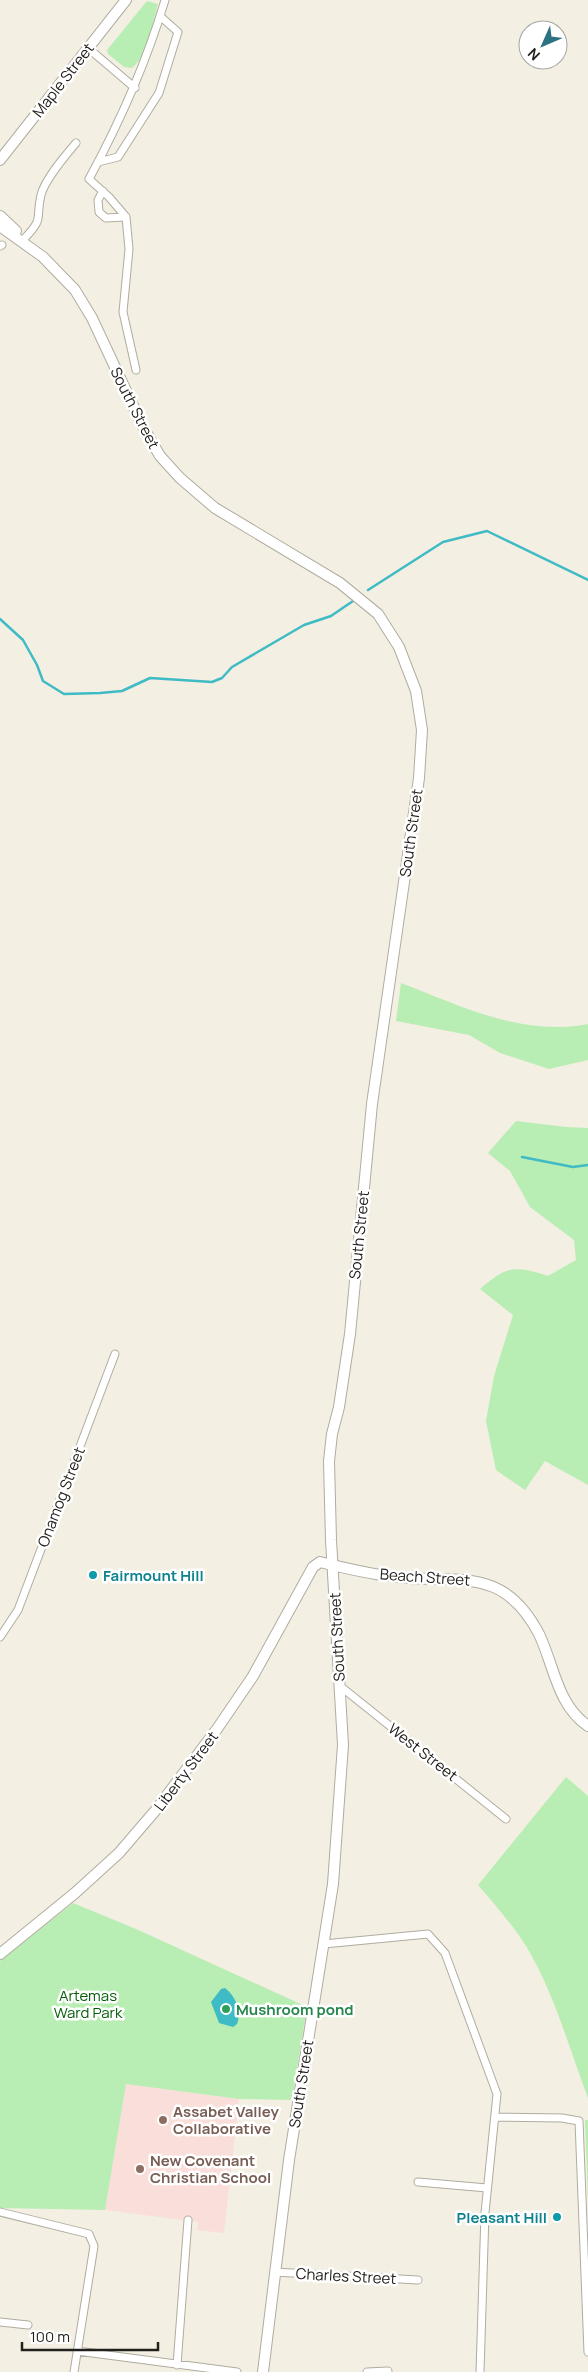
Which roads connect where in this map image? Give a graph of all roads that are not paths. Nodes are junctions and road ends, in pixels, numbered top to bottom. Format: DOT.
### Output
graph roads {
  1 [pos="126,0"];
  2 [pos="165,0"];
  3 [pos="161,16"];
  4 [pos="88,48"];
  5 [pos="135,88"];
  6 [pos="76,143"];
  7 [pos="0,160"];
  8 [pos="98,162"];
  9 [pos="102,191"];
  10 [pos="0,216"];
  11 [pos="126,217"];
  12 [pos="0,226"];
  13 [pos="24,239"];
  14 [pos="38,253"];
  15 [pos="136,370"];
  16 [pos="115,1354"];
  17 [pos="333,1566"];
  18 [pos="0,1637"];
  19 [pos="340,1686"];
  20 [pos="588,1726"];
  21 [pos="506,1819"];
  22 [pos="324,1944"];
  23 [pos="0,1954"];
  24 [pos="495,2117"];
  25 [pos="418,2182"];
  26 [pos="487,2188"];
  27 [pos="0,2212"];
  28 [pos="188,2220"];
  29 [pos="274,2272"];
  30 [pos="418,2280"];
  31 [pos="0,2322"];
  32 [pos="28,2325"];
  33 [pos="77,2351"];
  34 [pos="588,2352"];
  35 [pos="177,2365"];
  36 [pos="74,2372"];
  37 [pos="236,2372"];
  38 [pos="263,2372"];
  39 [pos="367,2372"];
  40 [pos="388,2372"];
  41 [pos="480,2372"];
  1 -- 4 [label="main road, Maple Street"];
  2 -- 3 [label="street"];
  3 -- 5 [label="street"];
  3 -- 8 [label="street"];
  4 -- 5 [label="street"];
  4 -- 7 [label="main road, Maple Street"];
  5 -- 8 [label="street"];
  6 -- 13 [label="street"];
  8 -- 9 [label="street"];
  9 -- 11 [label="street"];
  9 -- 11 [label="street"];
  10 -- 13 [label="main road, South Street"];
  11 -- 15 [label="street"];
  12 -- 14 [label="main road, South Street"];
  13 -- 14 [label="main road, South Street"];
  14 -- 17 [label="main road, South Street"];
  16 -- 18 [label="street, Onamog Street"];
  17 -- 19 [label="main road, South Street"];
  17 -- 20 [label="main road, Beach Street"];
  17 -- 23 [label="main road, Liberty Street"];
  19 -- 21 [label="street, West Street"];
  19 -- 22 [label="main road, South Street"];
  22 -- 24 [label="street"];
  22 -- 29 [label="main road, South Street"];
  24 -- 26 [label="street"];
  24 -- 34 [label="street"];
  25 -- 26 [label="street"];
  26 -- 41 [label="street"];
  27 -- 33 [label="street"];
  28 -- 35 [label="street"];
  29 -- 30 [label="street, Charles Street"];
  29 -- 38 [label="main road, South Street"];
  31 -- 32 [label="street"];
  33 -- 35 [label="street"];
  33 -- 36 [label="street"];
  35 -- 37 [label="street"];
  39 -- 40 [label="street"];
}
